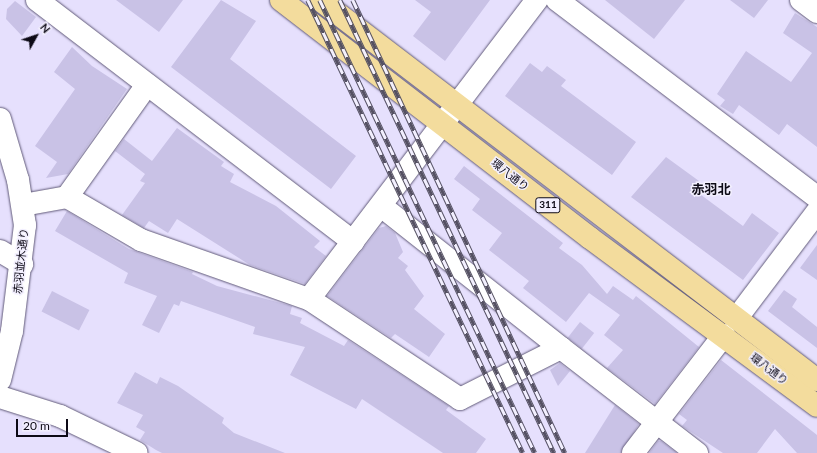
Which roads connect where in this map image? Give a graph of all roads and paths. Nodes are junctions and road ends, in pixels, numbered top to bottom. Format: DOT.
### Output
graph roads {
  1 [pos="37,0"];
  2 [pos="281,0"];
  3 [pos="320,0"];
  4 [pos="537,0"];
  5 [pos="557,0"];
  6 [pos="801,0"];
  7 [pos="817,12"];
  8 [pos="146,85"];
  9 [pos="458,103"];
  10 [pos="0,119"];
  11 [pos="443,123"];
  12 [pos="67,197"];
  13 [pos="817,197"];
  14 [pos="23,205"];
  15 [pos="381,206"];
  16 [pos="817,212"];
  17 [pos="353,242"];
  18 [pos="0,251"];
  19 [pos="22,264"];
  20 [pos="309,299"];
  21 [pos="730,327"];
  22 [pos="561,348"];
  23 [pos="0,380"];
  24 [pos="817,380"];
  25 [pos="0,397"];
  26 [pos="817,406"];
  27 [pos="657,422"];
  28 [pos="137,453"];
  29 [pos="633,453"];
  30 [pos="697,453"];
  1 -- 8 [label="street"];
  2 -- 11 [label="main road, 環八通り / 311"];
  3 -- 9 [label="main road, 環八通り / 311"];
  4 -- 9 [label="street"];
  5 -- 13 [label="street"];
  6 -- 7 [label="street"];
  8 -- 12 [label="street"];
  8 -- 17 [label="street"];
  9 -- 11 [label="street"];
  9 -- 21 [label="main road, 環八通り / 311"];
  10 -- 14 [label="street, 赤羽並木通り"];
  11 -- 15 [label="street"];
  11 -- 21 [label="main road, 環八通り / 311"];
  12 -- 14 [label="street"];
  12 -- 20 [label="street"];
  14 -- 19 [label="street, 赤羽並木通り"];
  15 -- 17 [label="street"];
  15 -- 22 [label="street"];
  16 -- 21 [label="street"];
  17 -- 20 [label="street"];
  18 -- 19 [label="street"];
  19 -- 23 [label="street, 赤羽並木通り"];
  20 -- 22 [label="street"];
  21 -- 24 [label="main road, 環八通り / 311"];
  21 -- 26 [label="main road, 環八通り / 311"];
  21 -- 27 [label="street"];
  22 -- 27 [label="street"];
  25 -- 28 [label="street"];
  27 -- 29 [label="street"];
  27 -- 30 [label="street"];
}
